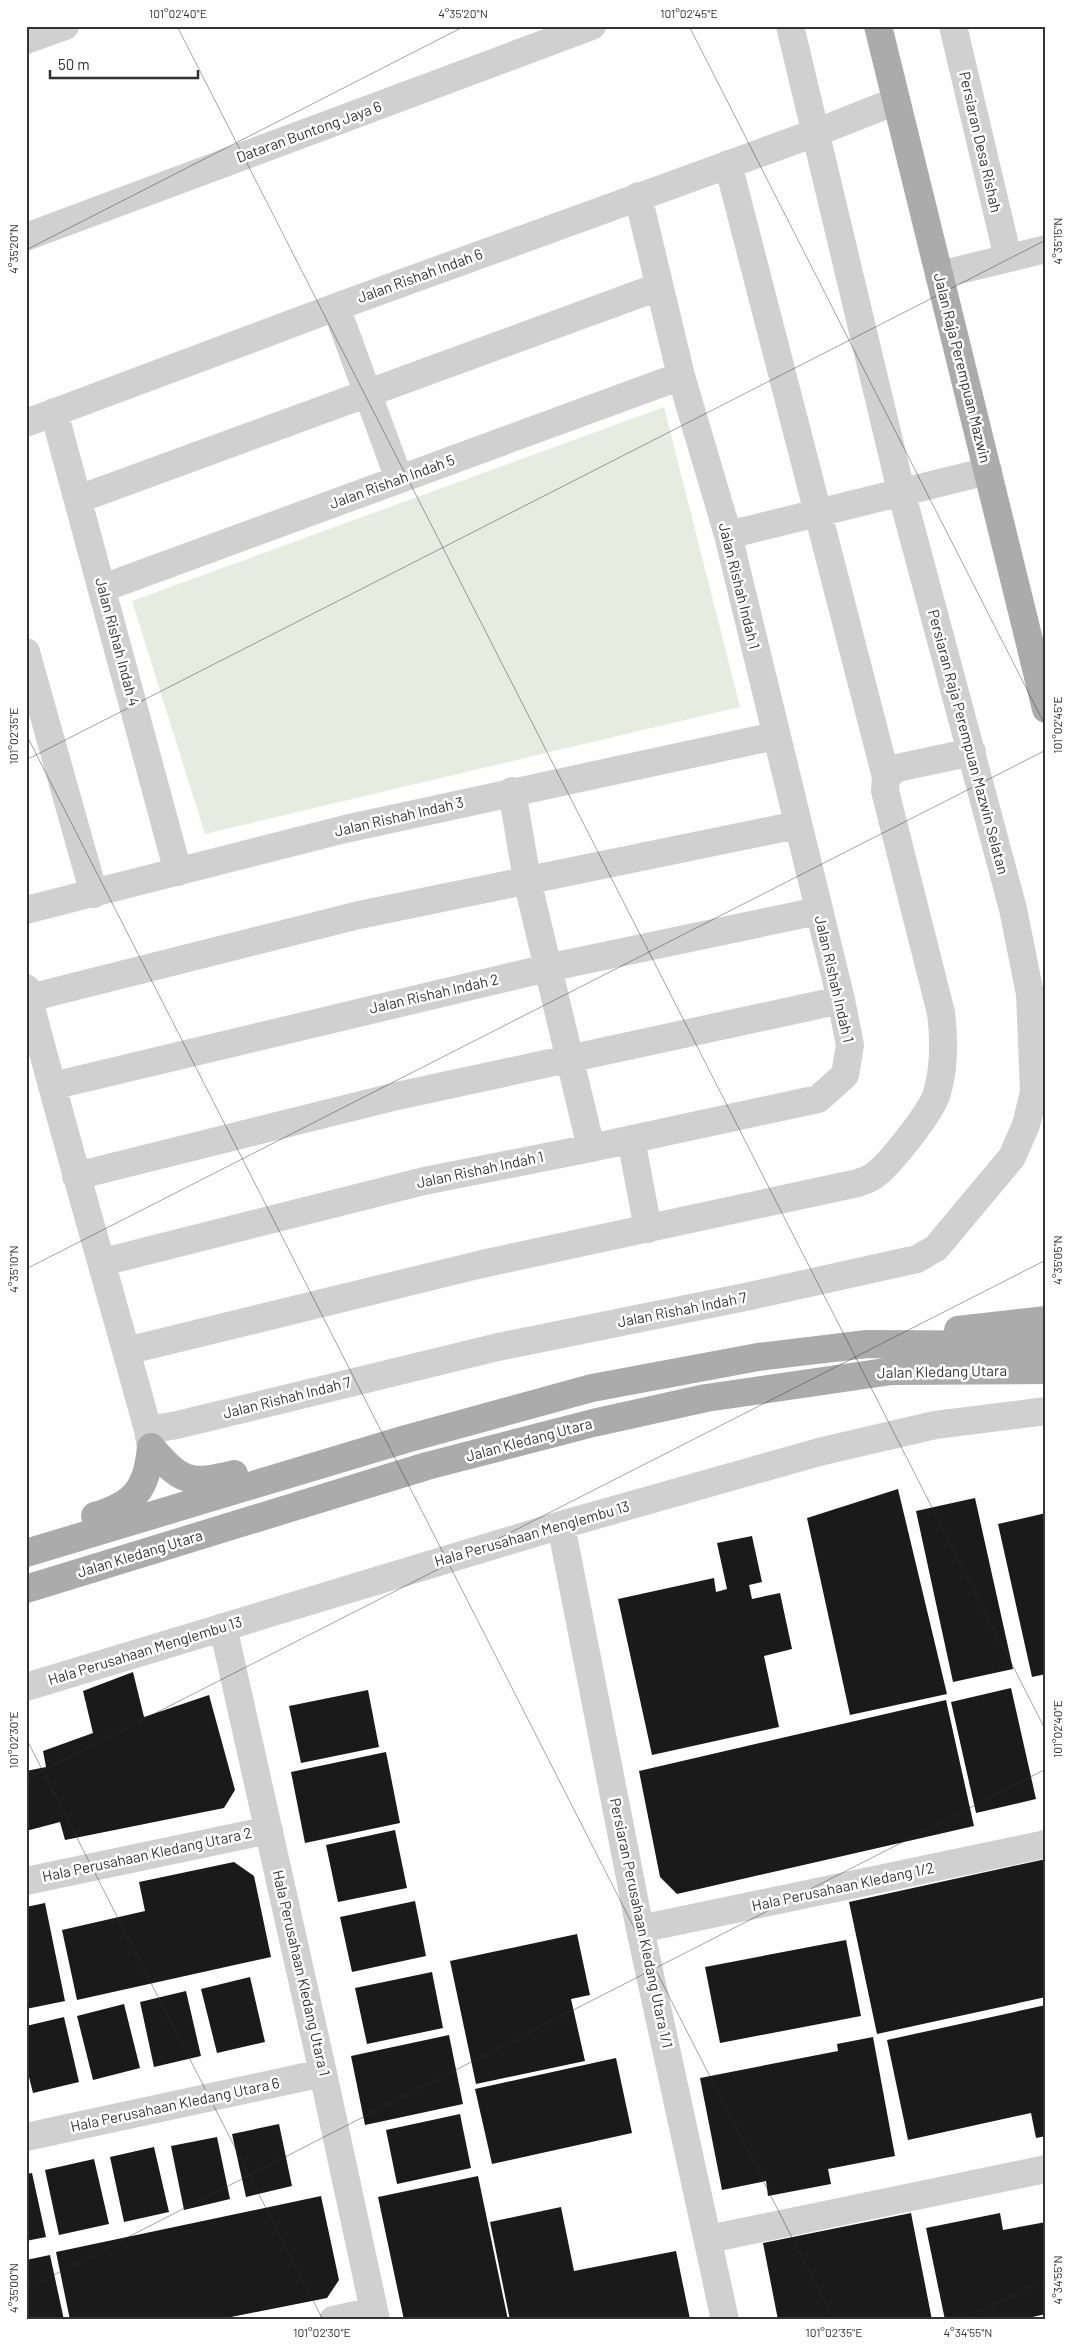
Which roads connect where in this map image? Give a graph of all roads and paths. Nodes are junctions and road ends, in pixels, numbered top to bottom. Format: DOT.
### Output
graph roads {
  1 [pos="65,26"];
  2 [pos="592,26"];
  3 [pos="790,26"];
  4 [pos="878,26"];
  5 [pos="953,26"];
  6 [pos="26,40"];
  7 [pos="896,101"];
  8 [pos="815,133"];
  9 [pos="728,164"];
  10 [pos="638,196"];
  11 [pos="26,238"];
  12 [pos="1046,249"];
  13 [pos="1008,258"];
  14 [pos="939,276"];
  15 [pos="658,287"];
  16 [pos="336,307"];
  17 [pos="681,376"];
  18 [pos="367,394"];
  19 [pos="54,412"];
  20 [pos="26,423"];
  21 [pos="988,471"];
  22 [pos="399,479"];
  23 [pos="901,491"];
  24 [pos="79,499"];
  25 [pos="818,512"];
  26 [pos="728,535"];
  27 [pos="103,588"];
  28 [pos="26,652"];
  29 [pos="1046,709"];
  30 [pos="775,736"];
  31 [pos="972,752"];
  32 [pos="886,777"];
  33 [pos="512,791"];
  34 [pos="797,825"];
  35 [pos="178,872"];
  36 [pos="527,880"];
  37 [pos="94,894"];
  38 [pos="26,910"];
  39 [pos="818,911"];
  40 [pos="547,968"];
  41 [pos="28,993"];
  42 [pos="1030,994"];
  43 [pos="841,1000"];
  44 [pos="570,1059"];
  45 [pos="52,1086"];
  46 [pos="631,1139"];
  47 [pos="591,1148"];
  48 [pos="76,1176"];
  49 [pos="648,1229"];
  50 [pos="103,1262"];
  51 [pos="1046,1320"];
  52 [pos="867,1344"];
  53 [pos="1046,1344"];
  54 [pos="126,1352"];
  55 [pos="1046,1370"];
  56 [pos="1046,1411"];
  57 [pos="150,1439"];
  58 [pos="406,1439"];
  59 [pos="561,1525"];
  60 [pos="26,1537"];
  61 [pos="26,1553"];
  62 [pos="26,1589"];
  63 [pos="223,1627"];
  64 [pos="26,1687"];
  65 [pos="269,1830"];
  66 [pos="1046,1844"];
  67 [pos="26,1880"];
  68 [pos="640,1930"];
  69 [pos="324,2073"];
  70 [pos="26,2137"];
  71 [pos="1046,2169"];
  72 [pos="709,2239"];
  73 [pos="375,2315"];
  74 [pos="333,2320"];
  75 [pos="725,2320"];
  1 -- 6 [label="street"];
  2 -- 11 [label="street, Dataran Buntong Jaya 6"];
  3 -- 8 [label="street, Persiaran Raja Perempuan Mazwin Selatan"];
  4 -- 7 [label="main road, Jalan Raja Perempuan Mazwin"];
  5 -- 13 [label="street, Persiaran Desa Rishah"];
  7 -- 8 [label="street, Jalan Rishah Indah 6"];
  7 -- 14 [label="main road, Jalan Raja Perempuan Mazwin"];
  8 -- 9 [label="street, Jalan Rishah Indah 6"];
  8 -- 23 [label="street, Persiaran Raja Perempuan Mazwin Selatan"];
  9 -- 10 [label="street, Jalan Rishah Indah 6"];
  9 -- 25 [label="street"];
  10 -- 15 [label="street, Jalan Rishah Indah 1"];
  10 -- 16 [label="street, Jalan Rishah Indah 6"];
  12 -- 13 [label="street"];
  13 -- 14 [label="street"];
  14 -- 21 [label="main road, Jalan Raja Perempuan Mazwin"];
  15 -- 17 [label="street, Jalan Rishah Indah 1"];
  15 -- 18 [label="street"];
  16 -- 18 [label="street"];
  16 -- 19 [label="street, Jalan Rishah Indah 6"];
  17 -- 22 [label="street, Jalan Rishah Indah 5"];
  17 -- 26 [label="street, Jalan Rishah Indah 1"];
  18 -- 22 [label="street"];
  18 -- 24 [label="street"];
  19 -- 20 [label="street, Jalan Rishah Indah 6"];
  19 -- 24 [label="street, Jalan Rishah Indah 4"];
  21 -- 23 [label="street"];
  21 -- 29 [label="main road, Jalan Raja Perempuan Mazwin"];
  22 -- 27 [label="street, Jalan Rishah Indah 5"];
  23 -- 25 [label="street"];
  23 -- 31 [label="street, Persiaran Raja Perempuan Mazwin Selatan"];
  24 -- 27 [label="street, Jalan Rishah Indah 4"];
  25 -- 26 [label="street"];
  25 -- 32 [label="street"];
  26 -- 30 [label="street, Jalan Rishah Indah 1"];
  27 -- 35 [label="street, Jalan Rishah Indah 4"];
  28 -- 37 [label="street"];
  30 -- 33 [label="street, Jalan Rishah Indah 3"];
  30 -- 34 [label="street, Jalan Rishah Indah 1"];
  31 -- 32 [label="street"];
  31 -- 42 [label="street, Persiaran Raja Perempuan Mazwin Selatan"];
  32 -- 49 [label="street"];
  33 -- 35 [label="street, Jalan Rishah Indah 3"];
  33 -- 36 [label="street"];
  34 -- 36 [label="street"];
  34 -- 39 [label="street, Jalan Rishah Indah 1"];
  35 -- 37 [label="street, Jalan Rishah Indah 3"];
  36 -- 40 [label="street"];
  36 -- 41 [label="street"];
  37 -- 38 [label="street, Jalan Rishah Indah 3"];
  39 -- 40 [label="street, Jalan Rishah Indah 2"];
  39 -- 43 [label="street, Jalan Rishah Indah 1"];
  40 -- 44 [label="street"];
  40 -- 45 [label="street, Jalan Rishah Indah 2"];
  41 -- 45 [label="street"];
  42 -- 57 [label="street, Jalan Rishah Indah 7"];
  43 -- 44 [label="street"];
  43 -- 46 [label="street, Jalan Rishah Indah 1"];
  44 -- 47 [label="street"];
  44 -- 48 [label="street"];
  45 -- 48 [label="street"];
  46 -- 47 [label="street, Jalan Rishah Indah 1"];
  46 -- 49 [label="street"];
  47 -- 50 [label="street, Jalan Rishah Indah 1"];
  48 -- 50 [label="street"];
  49 -- 54 [label="street"];
  50 -- 54 [label="street"];
  51 -- 52 [label="main road"];
  52 -- 53 [label="main road, Jalan Kledang Utara"];
  52 -- 58 [label="main road, Jalan Kledang Utara"];
  54 -- 57 [label="street"];
  55 -- 62 [label="main road, Jalan Kledang Utara"];
  56 -- 59 [label="street, Hala Perusahaan Menglembu 13"];
  57 -- 58 [label="main road"];
  57 -- 60 [label="main road"];
  58 -- 61 [label="main road, Jalan Kledang Utara"];
  59 -- 63 [label="street, Hala Perusahaan Menglembu 13"];
  59 -- 68 [label="street, Persiaran Perusahaan Kledang Utara 1/1"];
  63 -- 64 [label="street, Hala Perusahaan Menglembu 13"];
  63 -- 65 [label="street, Hala Perusahaan Kledang Utara 1"];
  65 -- 67 [label="street, Hala Perusahaan Kledang Utara 2"];
  65 -- 69 [label="street, Hala Perusahaan Kledang Utara 1"];
  66 -- 68 [label="street, Hala Perusahaan Kledang 1/2"];
  68 -- 72 [label="street, Persiaran Perusahaan Kledang Utara 1/1"];
  69 -- 70 [label="street, Hala Perusahaan Kledang Utara 6"];
  69 -- 73 [label="street, Hala Perusahaan Kledang Utara 1"];
  71 -- 72 [label="street"];
  72 -- 75 [label="street, Persiaran Perusahaan Kledang Utara 1/1"];
  73 -- 74 [label="street"];
}
